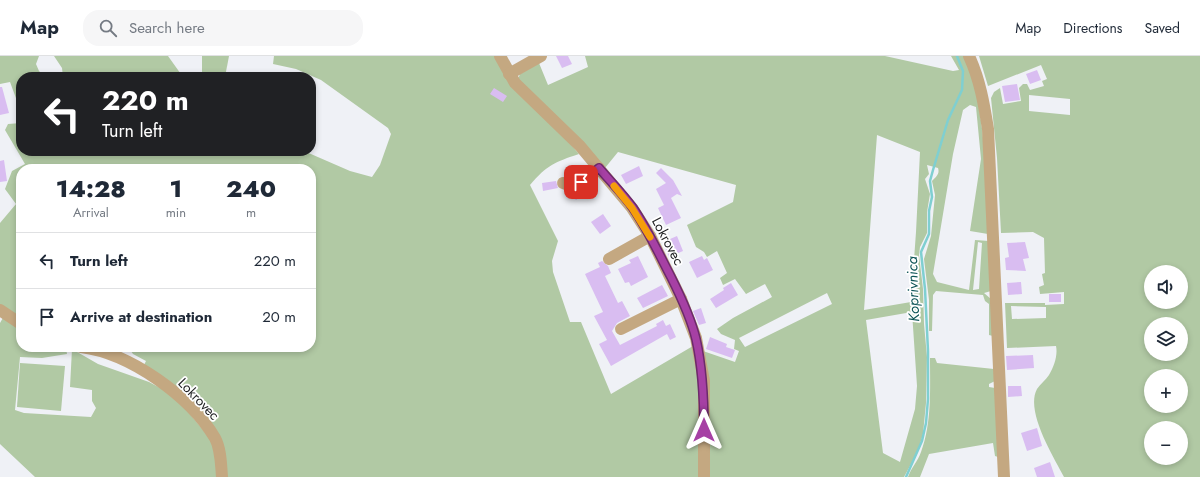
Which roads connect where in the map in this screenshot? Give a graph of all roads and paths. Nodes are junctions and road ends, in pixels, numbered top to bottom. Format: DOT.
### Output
graph roads {
  1 [pos="500,56"];
  2 [pos="541,56"];
  3 [pos="969,56"];
  4 [pos="509,74"];
  5 [pos="599,168"];
  6 [pos="563,183"];
  7 [pos="650,236"];
  8 [pos="609,259"];
  9 [pos="682,299"];
  10 [pos="0,310"];
  11 [pos="16,321"];
  12 [pos="622,329"];
  13 [pos="102,352"];
  14 [pos="222,477"];
  15 [pos="704,477"];
  16 [pos="1004,477"];
  1 -- 4 [label="street, Lokrovec"];
  2 -- 4 [label="street"];
  3 -- 16 [label="street"];
  4 -- 5 [label="street, Lokrovec"];
  5 -- 6 [label="street"];
  5 -- 7 [label="street, Lokrovec"];
  7 -- 8 [label="street"];
  7 -- 9 [label="street, Lokrovec"];
  9 -- 12 [label="street"];
  9 -- 15 [label="street, Lokrovec"];
  10 -- 11 [label="street"];
  13 -- 14 [label="street, Lokrovec"];
}
